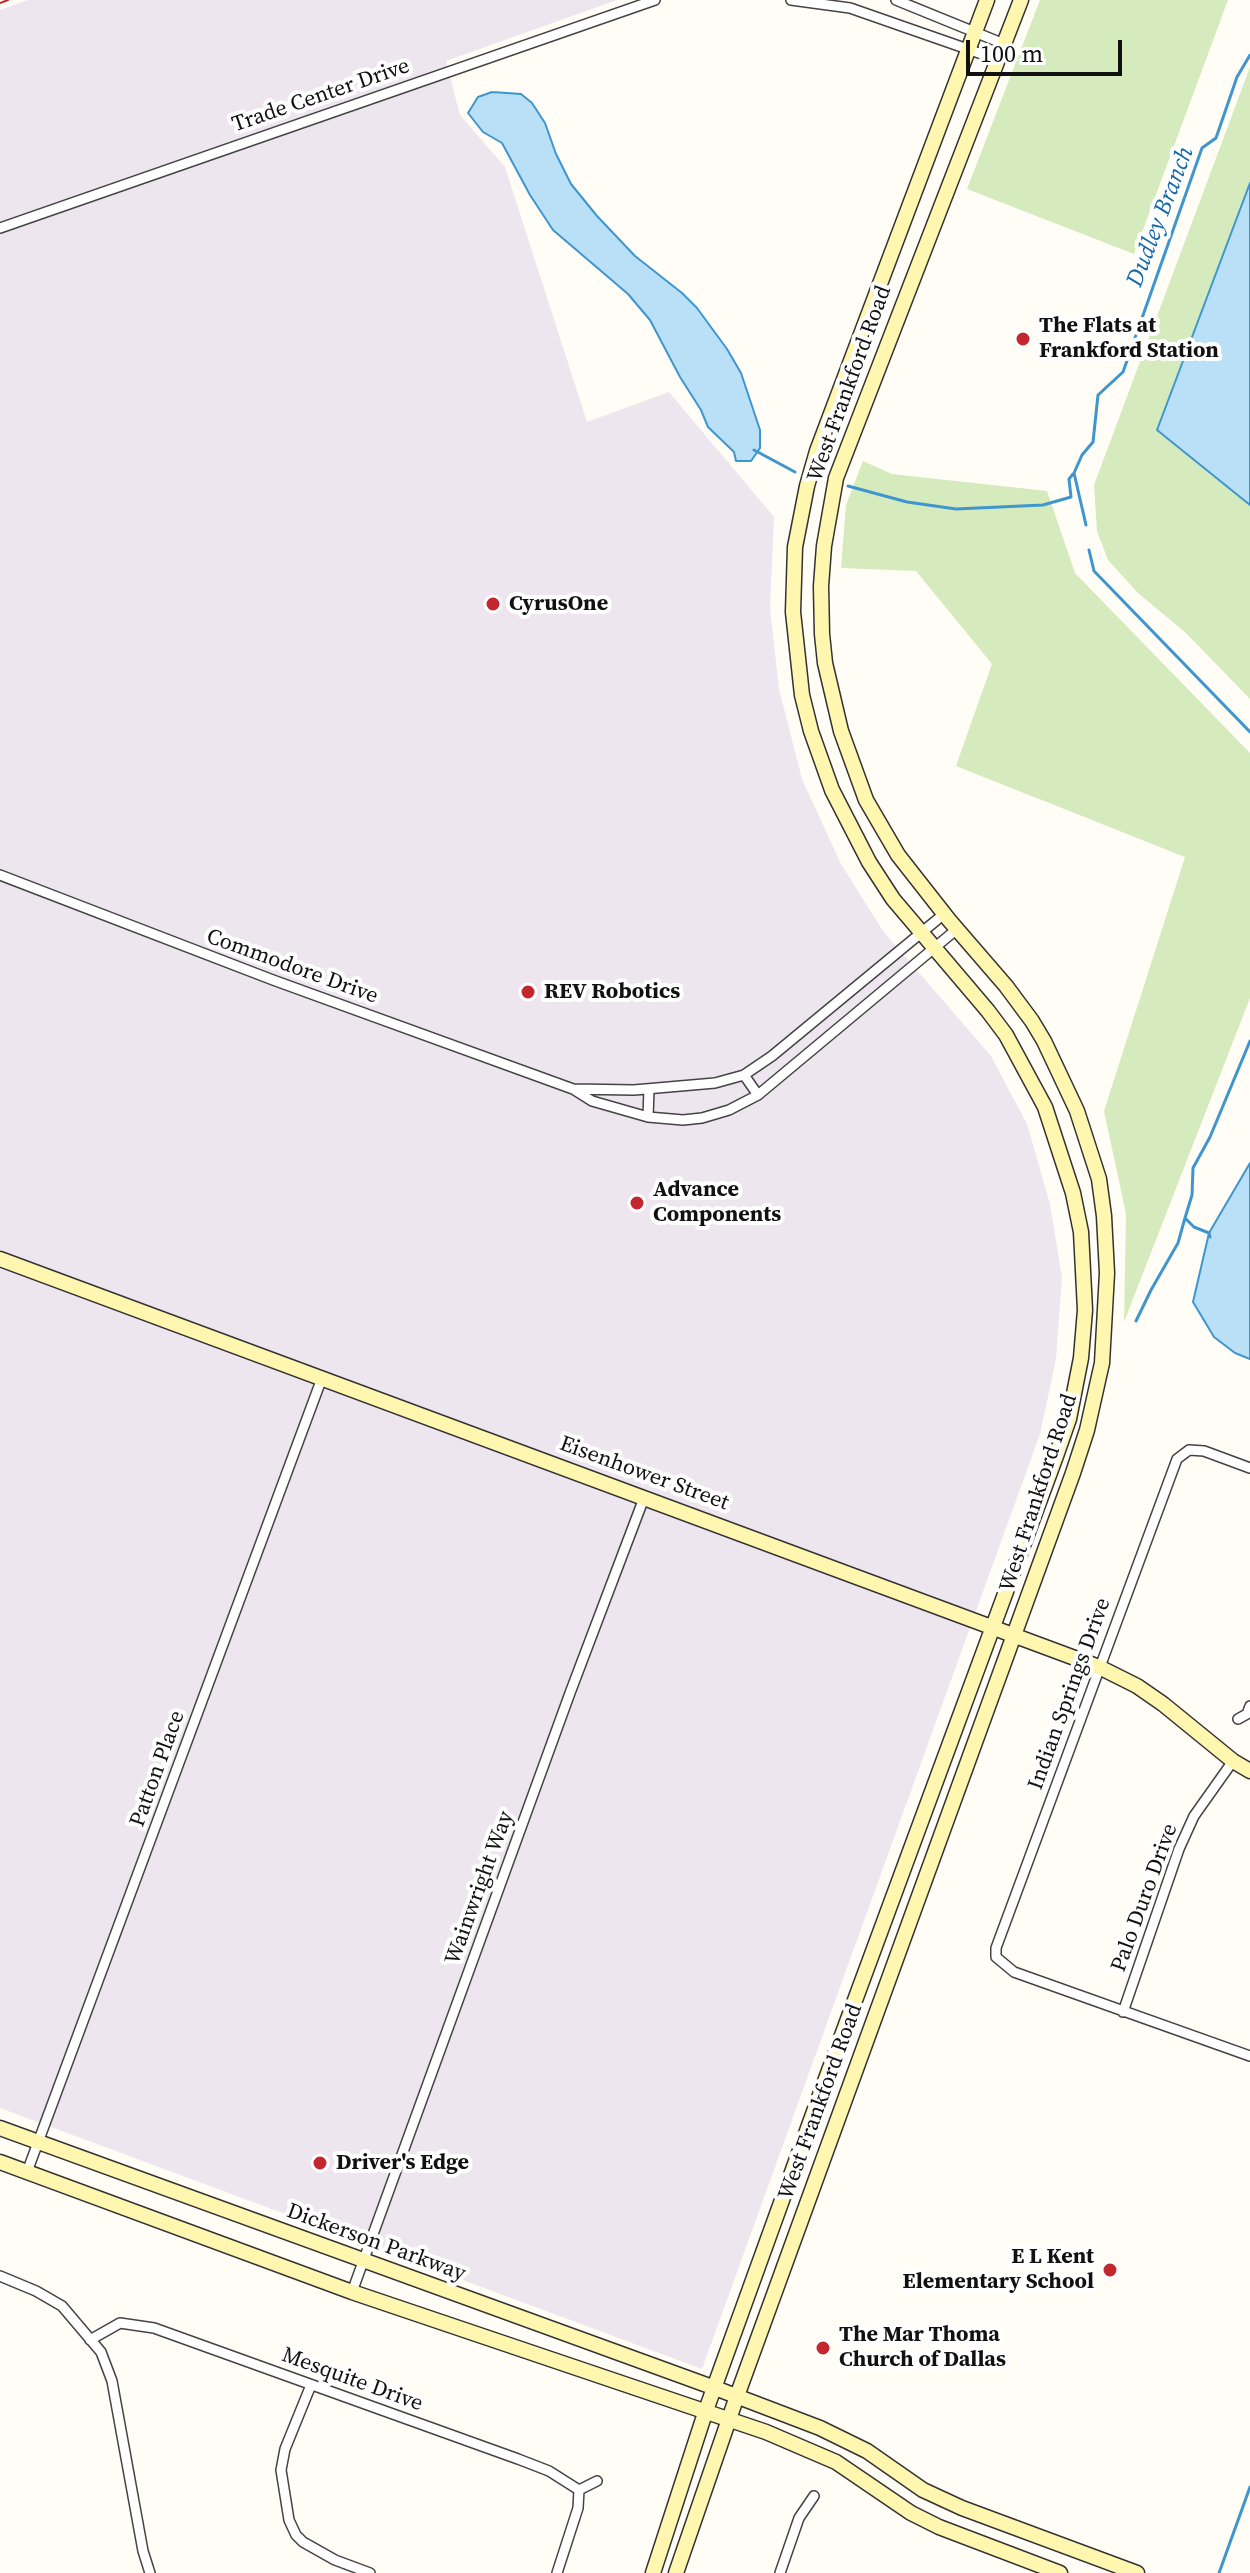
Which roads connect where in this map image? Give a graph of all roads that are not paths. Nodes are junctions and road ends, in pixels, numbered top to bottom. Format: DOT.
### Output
graph roads {
  1 [pos="655,0"];
  2 [pos="791,0"];
  3 [pos="806,0"];
  4 [pos="896,0"];
  5 [pos="987,0"];
  6 [pos="1021,0"];
  7 [pos="852,4"];
  8 [pos="975,31"];
  9 [pos="1004,44"];
  10 [pos="968,50"];
  11 [pos="999,60"];
  12 [pos="0,228"];
  13 [pos="0,875"];
  14 [pos="944,914"];
  15 [pos="957,929"];
  16 [pos="922,933"];
  17 [pos="935,947"];
  18 [pos="744,1075"];
  19 [pos="573,1089"];
  20 [pos="649,1089"];
  21 [pos="758,1095"];
  22 [pos="648,1117"];
  23 [pos="0,1259"];
  24 [pos="322,1378"];
  25 [pos="1250,1468"];
  26 [pos="644,1498"];
  27 [pos="992,1627"];
  28 [pos="1015,1635"];
  29 [pos="1099,1667"];
  30 [pos="1250,1706"];
  31 [pos="1238,1719"];
  32 [pos="1233,1761"];
  33 [pos="1250,1771"];
  34 [pos="1123,2012"];
  35 [pos="1250,2056"];
  36 [pos="0,2128"];
  37 [pos="38,2142"];
  38 [pos="0,2162"];
  39 [pos="27,2172"];
  40 [pos="362,2262"];
  41 [pos="0,2276"];
  42 [pos="352,2292"];
  43 [pos="90,2340"];
  44 [pos="311,2385"];
  45 [pos="715,2388"];
  46 [pos="737,2396"];
  47 [pos="705,2413"];
  48 [pos="729,2420"];
  49 [pos="597,2481"];
  50 [pos="579,2490"];
  51 [pos="814,2496"];
  52 [pos="150,2573"];
  53 [pos="370,2573"];
  54 [pos="557,2573"];
  55 [pos="653,2573"];
  56 [pos="676,2573"];
  57 [pos="781,2573"];
  58 [pos="1060,2573"];
  59 [pos="1137,2573"];
  1 -- 12 [label="street, Trade Center Drive"];
  2 -- 3 [label="street"];
  3 -- 7 [label="street"];
  4 -- 8 [label="street"];
  5 -- 8 [label="main road, West Frankford Road"];
  6 -- 9 [label="main road, West Frankford Road"];
  7 -- 10 [label="street"];
  8 -- 9 [label="street"];
  8 -- 10 [label="main road, West Frankford Road"];
  9 -- 11 [label="main road, West Frankford Road"];
  10 -- 11 [label="street"];
  10 -- 16 [label="main road, West Frankford Road"];
  11 -- 14 [label="main road, West Frankford Road"];
  13 -- 19 [label="street, Commodore Drive"];
  14 -- 15 [label="main road, West Frankford Road"];
  14 -- 16 [label="street, Commodore Drive"];
  15 -- 17 [label="street, Commodore Drive"];
  15 -- 28 [label="main road, West Frankford Road"];
  16 -- 17 [label="main road, West Frankford Road"];
  16 -- 18 [label="street, Commodore Drive"];
  17 -- 21 [label="street, Commodore Drive"];
  17 -- 27 [label="main road, West Frankford Road"];
  18 -- 20 [label="street, Commodore Drive"];
  18 -- 21 [label="street"];
  19 -- 20 [label="street, Commodore Drive"];
  19 -- 22 [label="street, Commodore Drive"];
  20 -- 22 [label="street"];
  21 -- 22 [label="street, Commodore Drive"];
  23 -- 24 [label="main road, Eisenhower Street"];
  24 -- 26 [label="main road, Eisenhower Street"];
  24 -- 37 [label="street, Patton Place"];
  25 -- 29 [label="street, Indian Springs Drive"];
  26 -- 27 [label="main road, Eisenhower Street"];
  26 -- 40 [label="street, Wainwright Way"];
  27 -- 28 [label="main road, Eisenhower Street"];
  27 -- 45 [label="main road, West Frankford Road"];
  28 -- 29 [label="main road, Eisenhower Street"];
  28 -- 46 [label="main road, West Frankford Road"];
  29 -- 32 [label="main road, Eisenhower Street"];
  29 -- 34 [label="street, Indian Springs Drive"];
  30 -- 31 [label="street"];
  32 -- 33 [label="main road, Eisenhower Street"];
  32 -- 34 [label="street, Palo Duro Drive"];
  34 -- 35 [label="street"];
  36 -- 37 [label="main road, Dickerson Parkway"];
  37 -- 39 [label="street, Patton Place"];
  37 -- 40 [label="main road, Dickerson Parkway"];
  38 -- 39 [label="main road"];
  39 -- 42 [label="main road"];
  40 -- 42 [label="street, Wainwright Way"];
  40 -- 45 [label="main road, Dickerson Parkway"];
  41 -- 43 [label="street"];
  42 -- 47 [label="main road"];
  43 -- 44 [label="street, Mesquite Drive"];
  43 -- 52 [label="street"];
  44 -- 50 [label="street, Mesquite Drive"];
  44 -- 53 [label="street"];
  45 -- 46 [label="main road, Dickerson Parkway"];
  45 -- 47 [label="main road, West Frankford Road"];
  46 -- 48 [label="main road, West Frankford Road"];
  46 -- 59 [label="main road, Dickerson Parkway"];
  47 -- 48 [label="main road"];
  47 -- 55 [label="main road, West Frankford Road"];
  48 -- 56 [label="main road, West Frankford Road"];
  48 -- 58 [label="main road"];
  49 -- 50 [label="street"];
  50 -- 54 [label="street"];
  51 -- 57 [label="street"];
}
